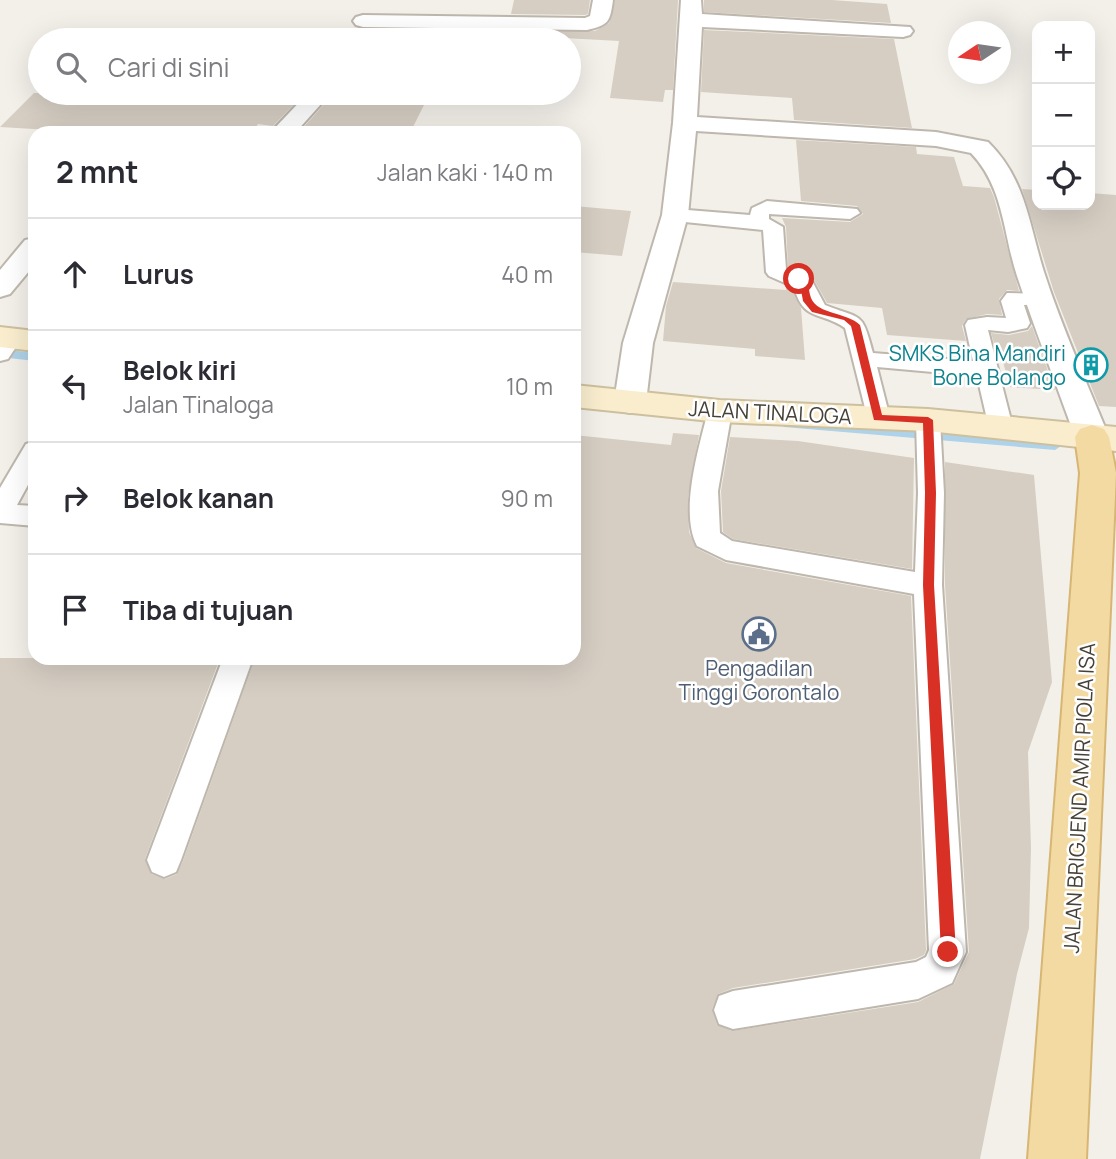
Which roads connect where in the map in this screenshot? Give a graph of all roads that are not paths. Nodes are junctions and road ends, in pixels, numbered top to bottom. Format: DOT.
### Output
graph roads {
  1 [pos="372,0"];
  2 [pos="603,0"];
  3 [pos="691,10"];
  4 [pos="360,28"];
  5 [pos="457,28"];
  6 [pos="903,31"];
  7 [pos="309,105"];
  8 [pos="685,123"];
  9 [pos="289,126"];
  10 [pos="850,213"];
  11 [pos="675,215"];
  12 [pos="760,222"];
  13 [pos="28,254"];
  14 [pos="0,288"];
  15 [pos="1040,299"];
  16 [pos="863,359"];
  17 [pos="986,369"];
  18 [pos="581,397"];
  19 [pos="630,402"];
  20 [pos="878,418"];
  21 [pos="718,419"];
  22 [pos="1001,428"];
  23 [pos="928,431"];
  24 [pos="1104,438"];
  25 [pos="28,462"];
  26 [pos="0,512"];
  27 [pos="28,515"];
  28 [pos="929,585"];
  29 [pos="235,665"];
  30 [pos="164,860"];
  31 [pos="733,1010"];
  32 [pos="1058,1159"];
  1 -- 4 [label="street"];
  2 -- 5 [label="street"];
  3 -- 6 [label="street"];
  3 -- 8 [label="street"];
  7 -- 9 [label="street"];
  8 -- 11 [label="street"];
  8 -- 15 [label="street"];
  10 -- 12 [label="lane"];
  11 -- 12 [label="lane"];
  11 -- 19 [label="street"];
  12 -- 16 [label="lane"];
  13 -- 14 [label="street"];
  15 -- 17 [label="lane"];
  15 -- 24 [label="street"];
  16 -- 17 [label="lane"];
  16 -- 20 [label="lane"];
  17 -- 22 [label="lane"];
  18 -- 19 [label="street, JALAN TINALOGA"];
  19 -- 21 [label="street, JALAN TINALOGA"];
  20 -- 21 [label="street, JALAN TINALOGA"];
  20 -- 23 [label="street, JALAN TINALOGA"];
  21 -- 28 [label="lane"];
  22 -- 23 [label="street, JALAN TINALOGA"];
  22 -- 24 [label="street, JALAN TINALOGA"];
  23 -- 28 [label="lane"];
  24 -- 32 [label="main road, JALAN BRIGJEND AMIR PIOLA ISA"];
  25 -- 26 [label="lane"];
  26 -- 27 [label="lane"];
  28 -- 31 [label="lane"];
  29 -- 30 [label="lane"];
}
